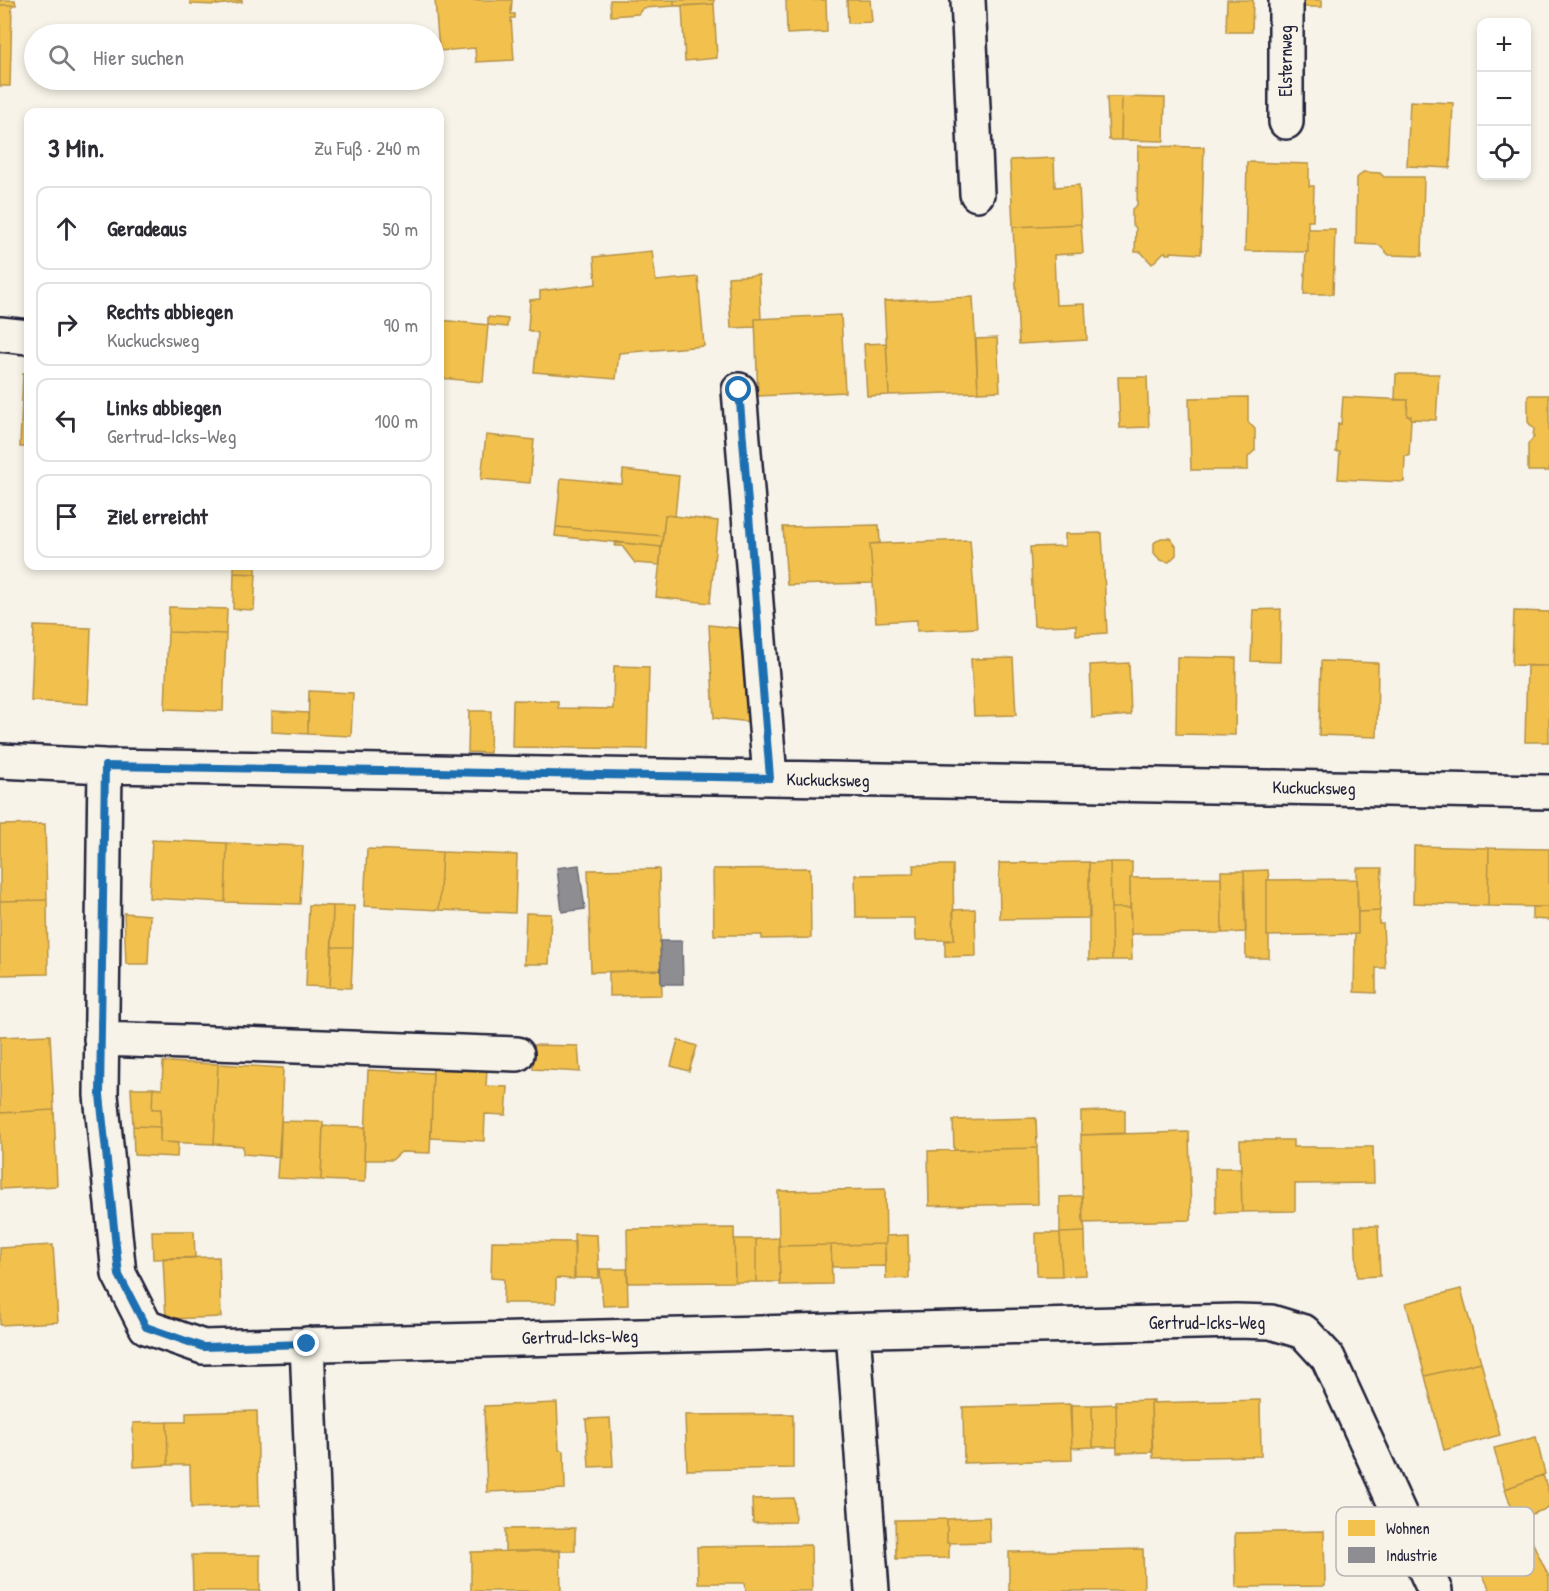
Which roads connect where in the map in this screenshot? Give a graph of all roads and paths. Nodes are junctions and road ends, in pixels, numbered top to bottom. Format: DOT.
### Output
graph roads {
  1 [pos="968,0"];
  2 [pos="1286,0"];
  3 [pos="1286,122"];
  4 [pos="977,194"];
  5 [pos="0,334"];
  6 [pos="24,337"];
  7 [pos="739,390"];
  8 [pos="0,761"];
  9 [pos="105,766"];
  10 [pos="770,778"];
  11 [pos="1549,792"];
  12 [pos="101,1039"];
  13 [pos="517,1054"];
  14 [pos="853,1331"];
  15 [pos="307,1344"];
  16 [pos="1396,1507"];
  17 [pos="1428,1576"];
  18 [pos="317,1591"];
  19 [pos="872,1591"];
  20 [pos="1435,1591"];
  1 -- 4 [label="street"];
  2 -- 3 [label="street, Elsternweg"];
  5 -- 6 [label="street"];
  7 -- 10 [label="street"];
  8 -- 9 [label="street, Kuckucksweg"];
  9 -- 10 [label="street, Kuckucksweg"];
  9 -- 12 [label="street, Gertrud-Icks-Weg"];
  10 -- 11 [label="street, Kuckucksweg"];
  12 -- 13 [label="street"];
  12 -- 15 [label="street, Gertrud-Icks-Weg"];
  14 -- 15 [label="street, Gertrud-Icks-Weg"];
  14 -- 16 [label="street, Gertrud-Icks-Weg"];
  14 -- 19 [label="street"];
  15 -- 18 [label="street"];
  17 -- 20 [label="street, Gertrud-Icks-Weg"];
}
